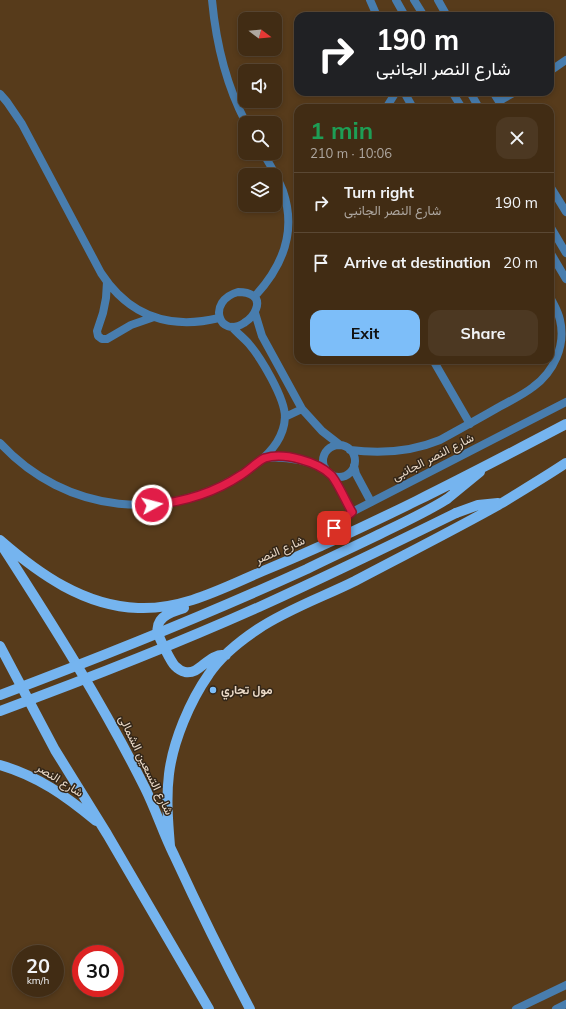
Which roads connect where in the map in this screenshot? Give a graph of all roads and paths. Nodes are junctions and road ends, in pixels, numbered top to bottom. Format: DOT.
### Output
graph roads {
  1 [pos="212,0"];
  2 [pos="370,0"];
  3 [pos="396,0"];
  4 [pos="414,0"];
  5 [pos="438,0"];
  6 [pos="375,12"];
  7 [pos="403,12"];
  8 [pos="422,12"];
  9 [pos="445,12"];
  10 [pos="566,60"];
  11 [pos="554,68"];
  12 [pos="0,94"];
  13 [pos="511,96"];
  14 [pos="502,104"];
  15 [pos="243,116"];
  16 [pos="267,160"];
  17 [pos="554,192"];
  18 [pos="566,212"];
  19 [pos="554,232"];
  20 [pos="566,252"];
  21 [pos="554,258"];
  22 [pos="566,278"];
  23 [pos="107,282"];
  24 [pos="255,296"];
  25 [pos="554,304"];
  26 [pos="255,313"];
  27 [pos="154,317"];
  28 [pos="219,318"];
  29 [pos="232,327"];
  30 [pos="554,362"];
  31 [pos="435,364"];
  32 [pos="553,364"];
  33 [pos="566,402"];
  34 [pos="302,409"];
  35 [pos="285,417"];
  36 [pos="470,424"];
  37 [pos="566,424"];
  38 [pos="0,443"];
  39 [pos="340,445"];
  40 [pos="350,450"];
  41 [pos="265,458"];
  42 [pos="566,463"];
  43 [pos="487,465"];
  44 [pos="354,466"];
  45 [pos="325,468"];
  46 [pos="332,475"];
  47 [pos="371,502"];
  48 [pos="501,503"];
  49 [pos="352,512"];
  50 [pos="0,540"];
  51 [pos="0,543"];
  52 [pos="322,547"];
  53 [pos="204,596"];
  54 [pos="0,646"];
  55 [pos="226,654"];
  56 [pos="0,695"];
  57 [pos="0,711"];
  58 [pos="0,765"];
  59 [pos="102,826"];
  60 [pos="170,846"];
  61 [pos="566,985"];
  62 [pos="566,1004"];
  63 [pos="209,1009"];
  64 [pos="250,1009"];
  65 [pos="516,1009"];
  66 [pos="556,1009"];
  1 -- 15 [label="street"];
  2 -- 6 [label="street"];
  3 -- 7 [label="street"];
  4 -- 8 [label="street"];
  5 -- 9 [label="street"];
  10 -- 11 [label="street"];
  12 -- 23 [label="street"];
  13 -- 14 [label="street"];
  16 -- 24 [label="street"];
  17 -- 18 [label="street"];
  19 -- 20 [label="street"];
  21 -- 22 [label="street"];
  23 -- 27 [label="street"];
  23 -- 27 [label="street"];
  24 -- 26 [label="street"];
  24 -- 28 [label="street"];
  25 -- 30 [label="street"];
  26 -- 29 [label="street"];
  26 -- 34 [label="street"];
  27 -- 28 [label="street"];
  28 -- 29 [label="street"];
  29 -- 35 [label="street"];
  31 -- 36 [label="street"];
  32 -- 36 [label="street"];
  33 -- 47 [label="street, شارع النصر الجانبى"];
  34 -- 35 [label="street"];
  34 -- 39 [label="street"];
  35 -- 41 [label="street"];
  36 -- 40 [label="street"];
  37 -- 43 [label="main road, شارع النصر"];
  38 -- 41 [label="street"];
  39 -- 40 [label="street"];
  39 -- 45 [label="street"];
  40 -- 44 [label="street"];
  41 -- 45 [label="street"];
  42 -- 48 [label="main road"];
  43 -- 52 [label="main road, شارع النصر"];
  43 -- 56 [label="main road, bridge"];
  44 -- 46 [label="street"];
  44 -- 47 [label="street"];
  45 -- 46 [label="street"];
  46 -- 49 [label="street"];
  47 -- 49 [label="street, شارع النصر الجانبى"];
  48 -- 55 [label="main road"];
  48 -- 57 [label="main road, bridge"];
  49 -- 52 [label="street, شارع النصر الجانبى"];
  50 -- 53 [label="main road, شارع النصر"];
  51 -- 60 [label="main road, شارع التسعين الشمالى"];
  52 -- 53 [label="main road, شارع النصر"];
  53 -- 55 [label="main road"];
  54 -- 59 [label="main road"];
  55 -- 60 [label="main road"];
  58 -- 59 [label="main road, شارع النصر"];
  59 -- 63 [label="main road"];
  60 -- 64 [label="main road, شارع التسعين الشمالى"];
  61 -- 65 [label="street"];
  62 -- 66 [label="street"];
}
